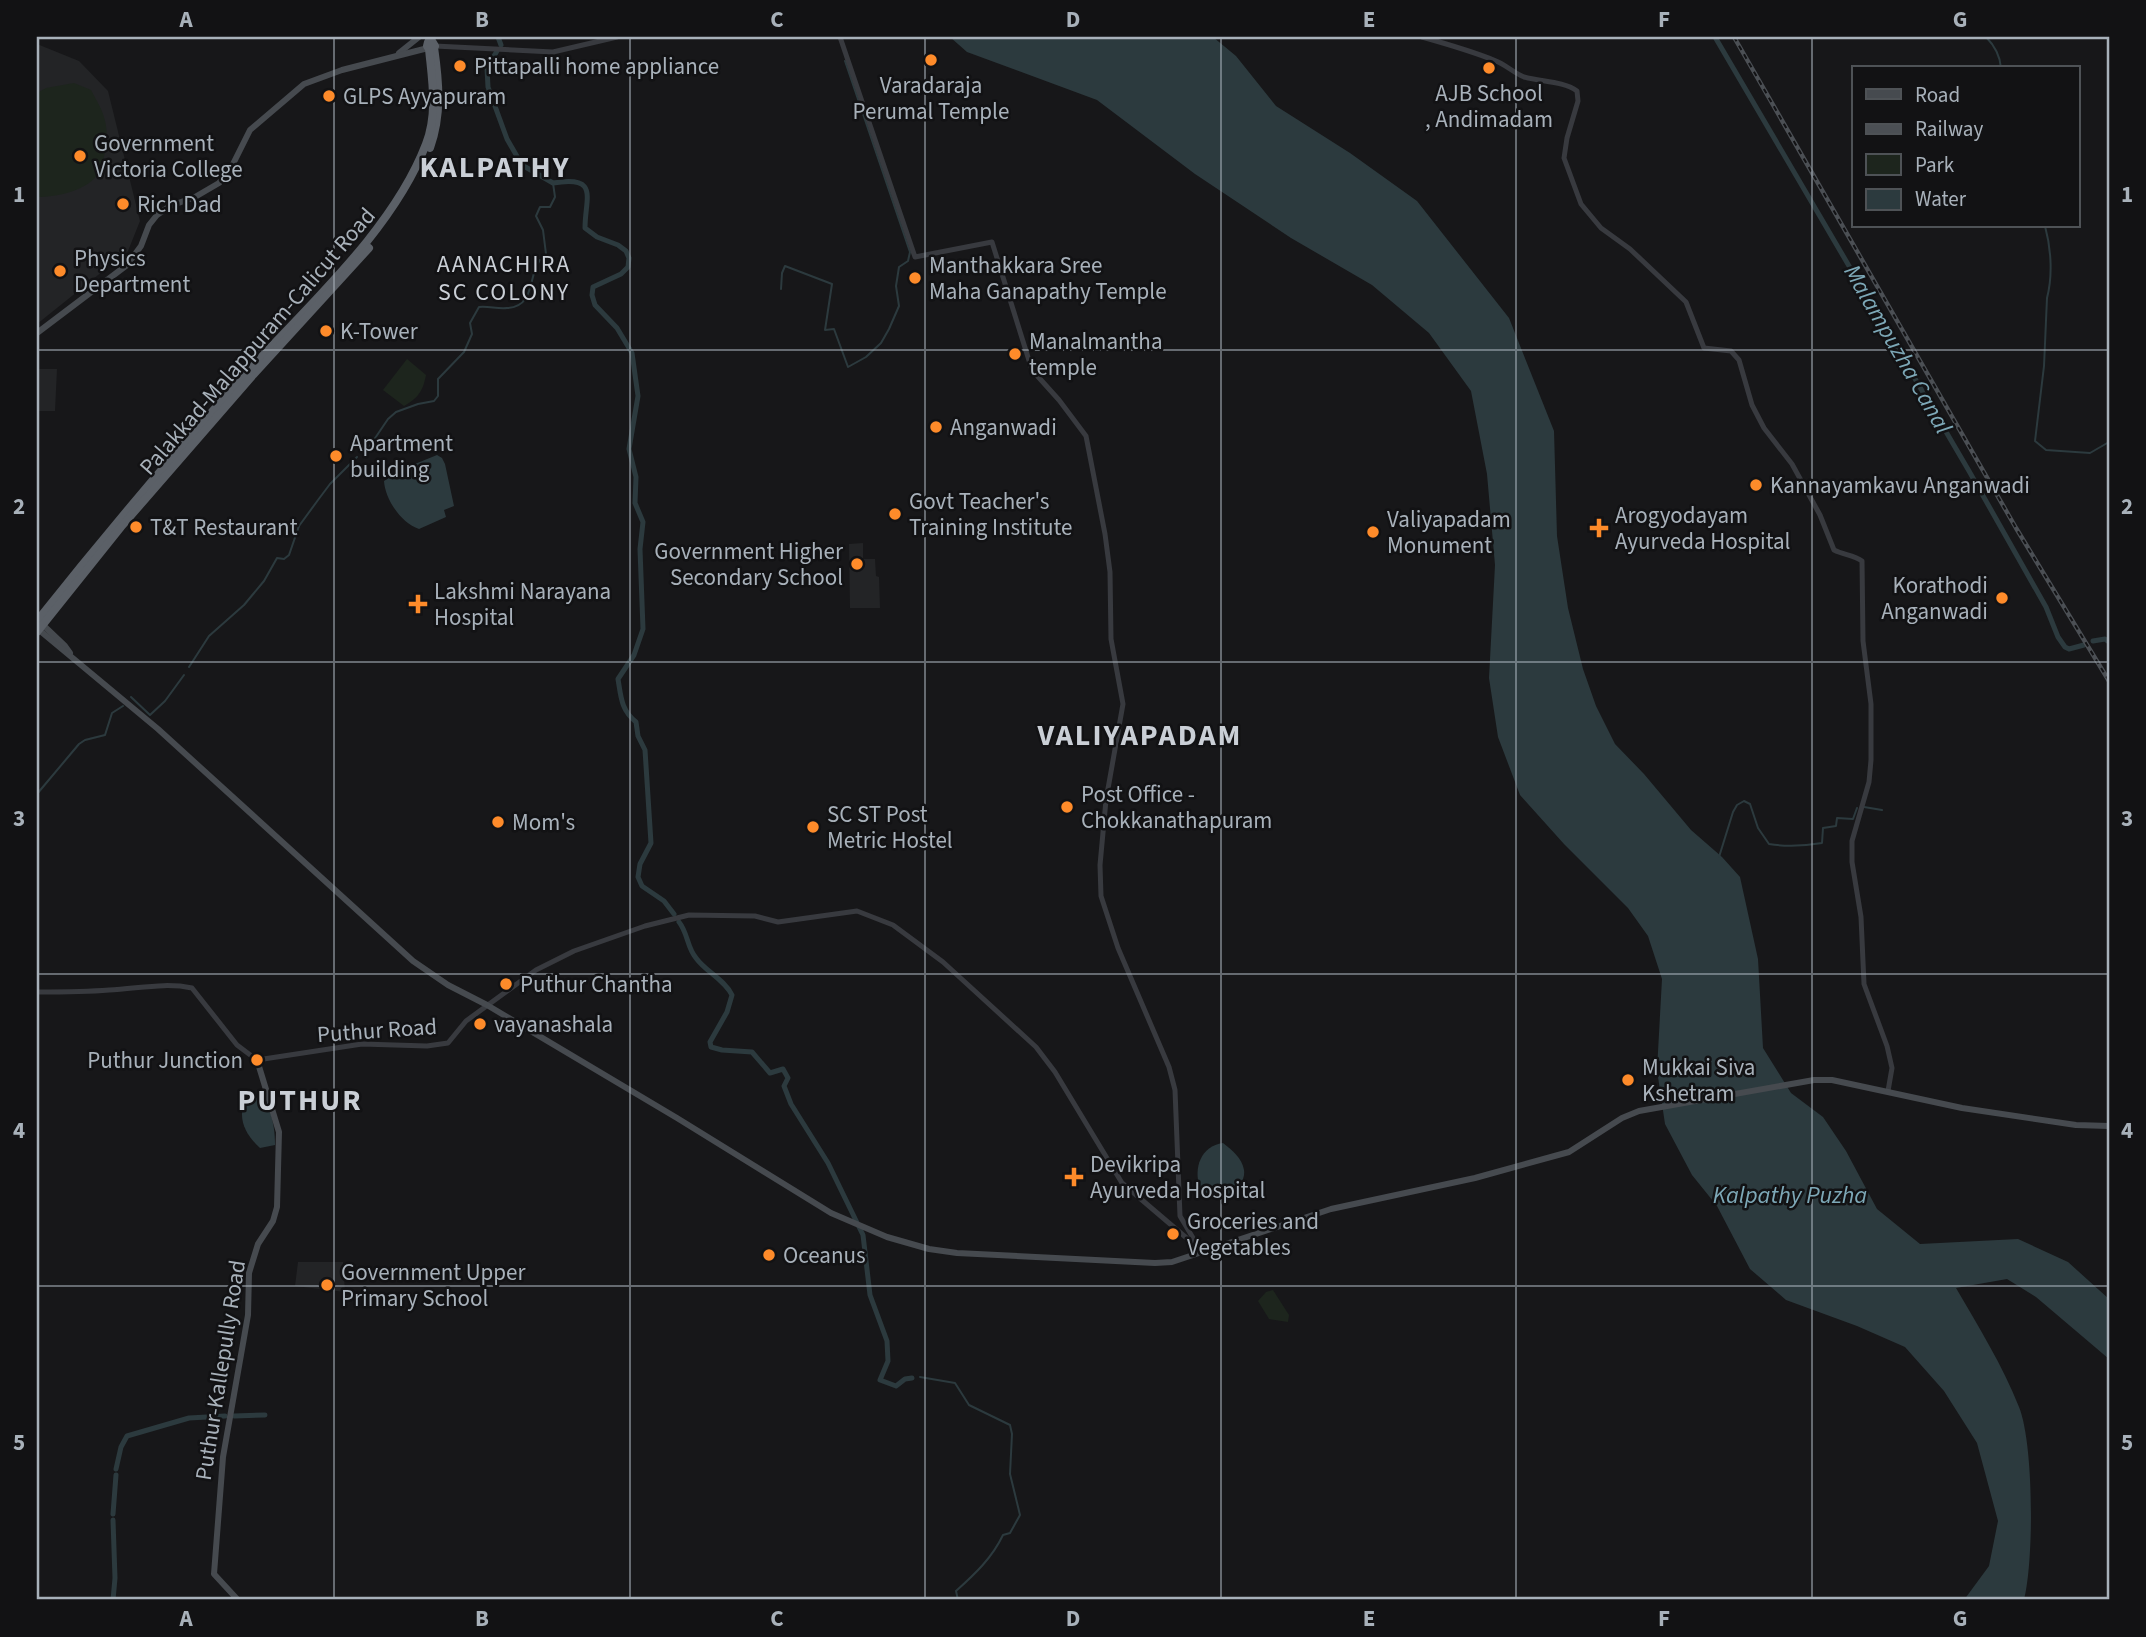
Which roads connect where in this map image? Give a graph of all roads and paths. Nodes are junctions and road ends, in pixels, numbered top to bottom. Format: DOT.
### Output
graph roads {
  1 [pos="419,37"];
  2 [pos="617,37"];
  3 [pos="840,37"];
  4 [pos="1422,37"];
  5 [pos="431,44"];
  6 [pos="391,58"];
  7 [pos="37,333"];
  8 [pos="39,627"];
  9 [pos="37,992"];
  10 [pos="487,1005"];
  11 [pos="257,1060"];
  12 [pos="1888,1091"];
  13 [pos="2109,1126"];
  14 [pos="1203,1252"];
  15 [pos="238,1600"];
  1 -- 6 [label="main road"];
  2 -- 5 [label="street"];
  3 -- 14 [label="street"];
  4 -- 12 [label="street"];
  5 -- 6 [label="main road"];
  5 -- 8 [label="highway, Palakkad-Malappuram-Calicut Road"];
  6 -- 7 [label="main road"];
  8 -- 10 [label="main road"];
  9 -- 11 [label="street"];
  10 -- 11 [label="street, Puthur Road"];
  10 -- 14 [label="main road"];
  10 -- 14 [label="street, Puthur Road"];
  11 -- 15 [label="main road, Puthur-Kallepully Road"];
  12 -- 13 [label="main road"];
  12 -- 14 [label="main road"];
}
